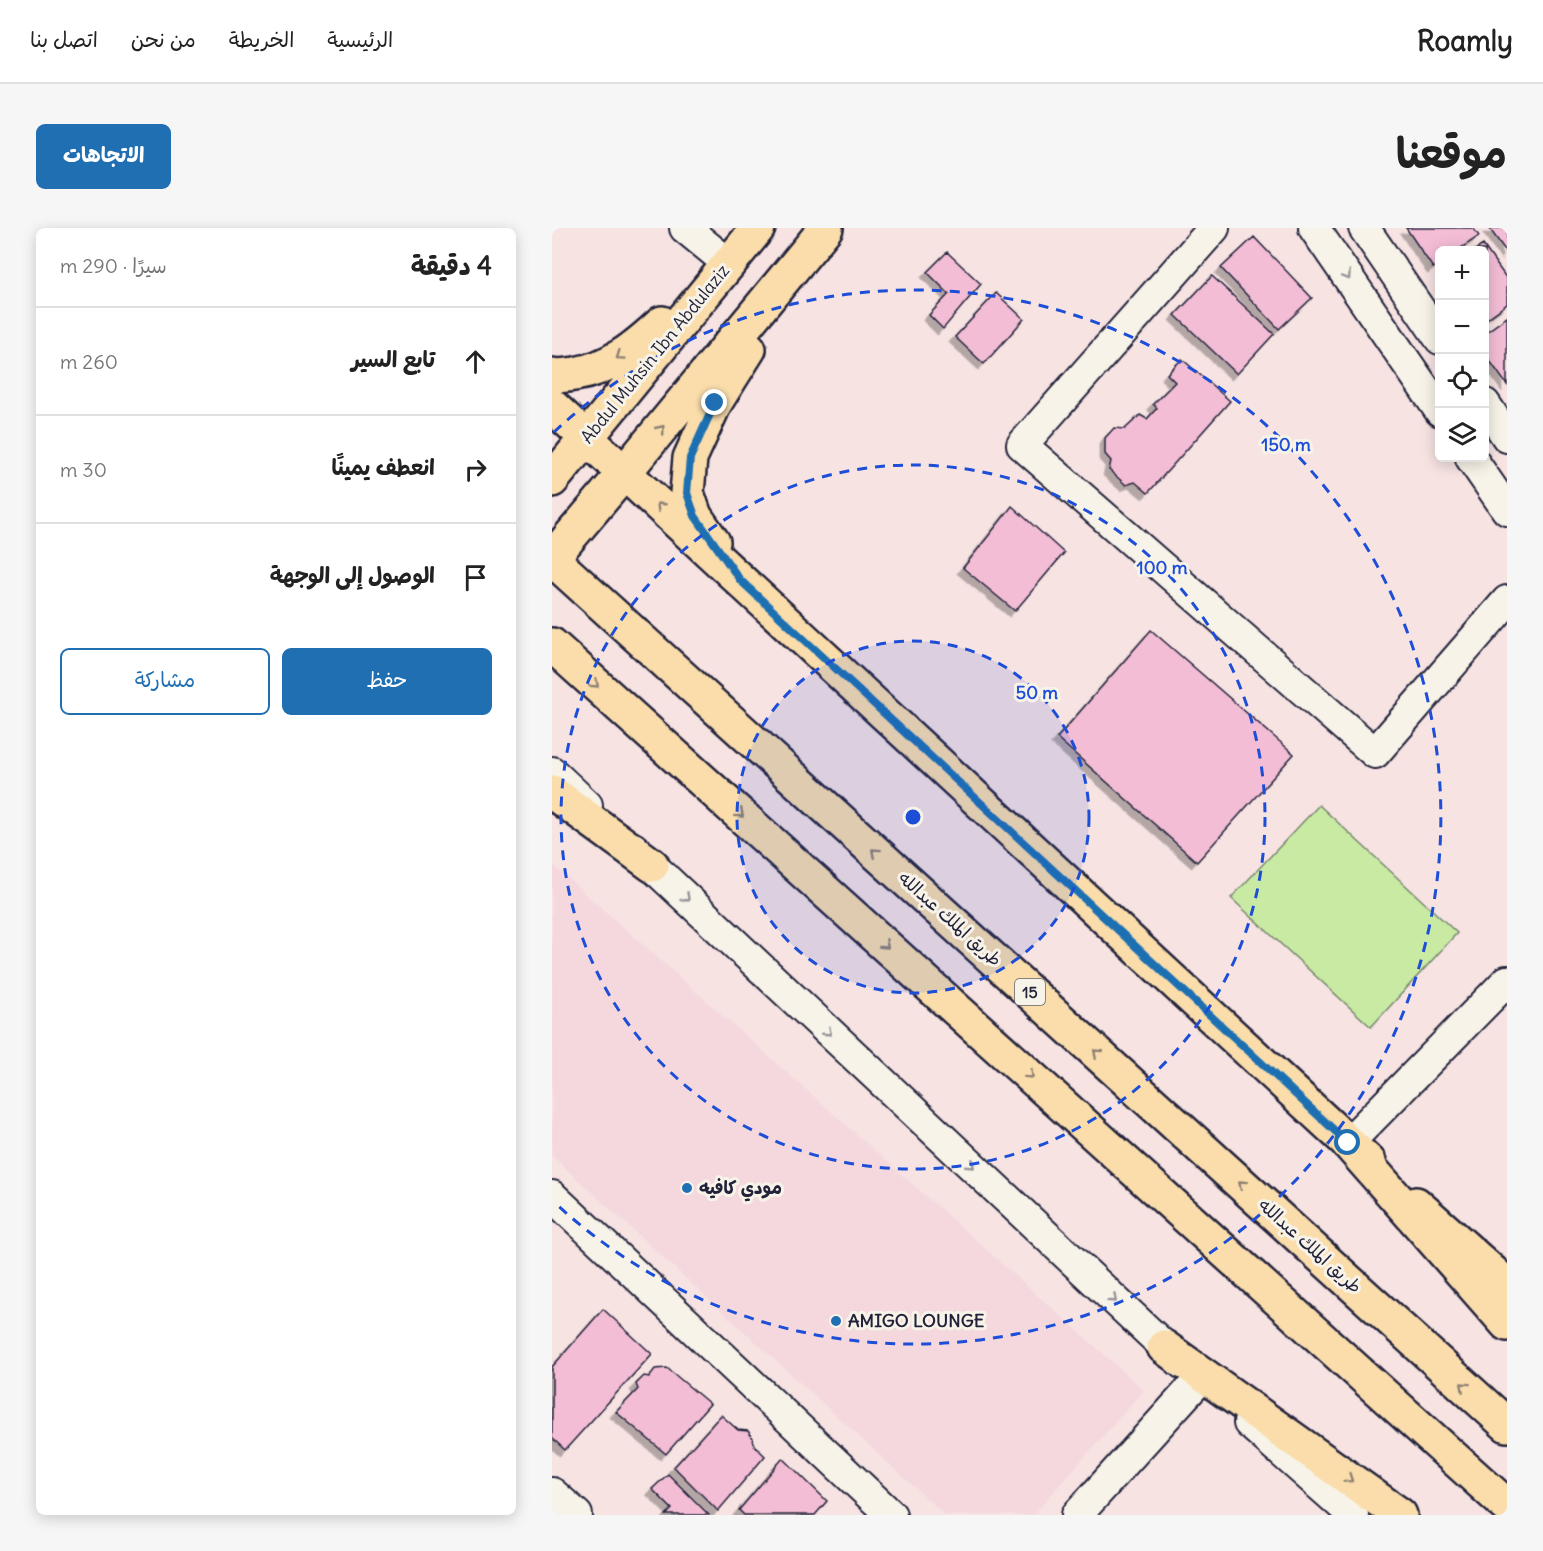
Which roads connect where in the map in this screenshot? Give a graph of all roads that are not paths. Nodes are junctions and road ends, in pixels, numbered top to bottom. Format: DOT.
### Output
graph roads {
  1 [pos="685,228"];
  2 [pos="758,228"];
  3 [pos="826,228"];
  4 [pos="1214,228"];
  5 [pos="1314,228"];
  6 [pos="1364,228"];
  7 [pos="729,264"];
  8 [pos="1435,332"];
  9 [pos="552,375"];
  10 [pos="552,406"];
  11 [pos="1438,408"];
  12 [pos="1488,408"];
  13 [pos="587,437"];
  14 [pos="1507,437"];
  15 [pos="1474,462"];
  16 [pos="624,473"];
  17 [pos="552,480"];
  18 [pos="1507,510"];
  19 [pos="552,559"];
  20 [pos="740,580"];
  21 [pos="1507,601"];
  22 [pos="552,645"];
  23 [pos="552,772"];
  24 [pos="552,792"];
  25 [pos="652,865"];
  26 [pos="1507,981"];
  27 [pos="1348,1143"];
  28 [pos="552,1196"];
  29 [pos="1507,1285"];
  30 [pos="1507,1324"];
  31 [pos="1164,1347"];
  32 [pos="1200,1379"];
  33 [pos="1507,1425"];
  34 [pos="552,1492"];
  35 [pos="1507,1506"];
  36 [pos="577,1515"];
  37 [pos="891,1515"];
  38 [pos="1077,1515"];
  39 [pos="1353,1515"];
  40 [pos="1400,1515"];
  1 -- 7 [label="street"];
  2 -- 7 [label="main road, Abdul Muhsin Ibn Abdulaziz"];
  16 -- 3 [label="main road, one-way"];
  3 -- 20 [label="main road"];
  4 -- 21 [label="street"];
  5 -- 11 [label="street, one-way"];
  6 -- 8 [label="street"];
  7 -- 9 [label="main road, one-way"];
  7 -- 13 [label="main road, Abdul Muhsin Ibn Abdulaziz"];
  10 -- 13 [label="main road"];
  12 -- 14 [label="street"];
  13 -- 16 [label="main road"];
  13 -- 17 [label="main road, Abdul Muhsin Ibn Abdulaziz"];
  15 -- 18 [label="street"];
  16 -- 19 [label="main road"];
  20 -- 16 [label="main road, one-way"];
  33 -- 19 [label="main road, طريق الملك عبدالله / 15, one-way"];
  20 -- 27 [label="main road"];
  22 -- 35 [label="main road, one-way"];
  23 -- 25 [label="street"];
  24 -- 25 [label="main road"];
  25 -- 31 [label="street, one-way"];
  26 -- 27 [label="street"];
  27 -- 29 [label="main road"];
  27 -- 30 [label="main road"];
  28 -- 37 [label="street"];
  31 -- 32 [label="street"];
  31 -- 40 [label="main road, one-way"];
  32 -- 38 [label="street"];
  32 -- 39 [label="street"];
  34 -- 36 [label="street"];
}
